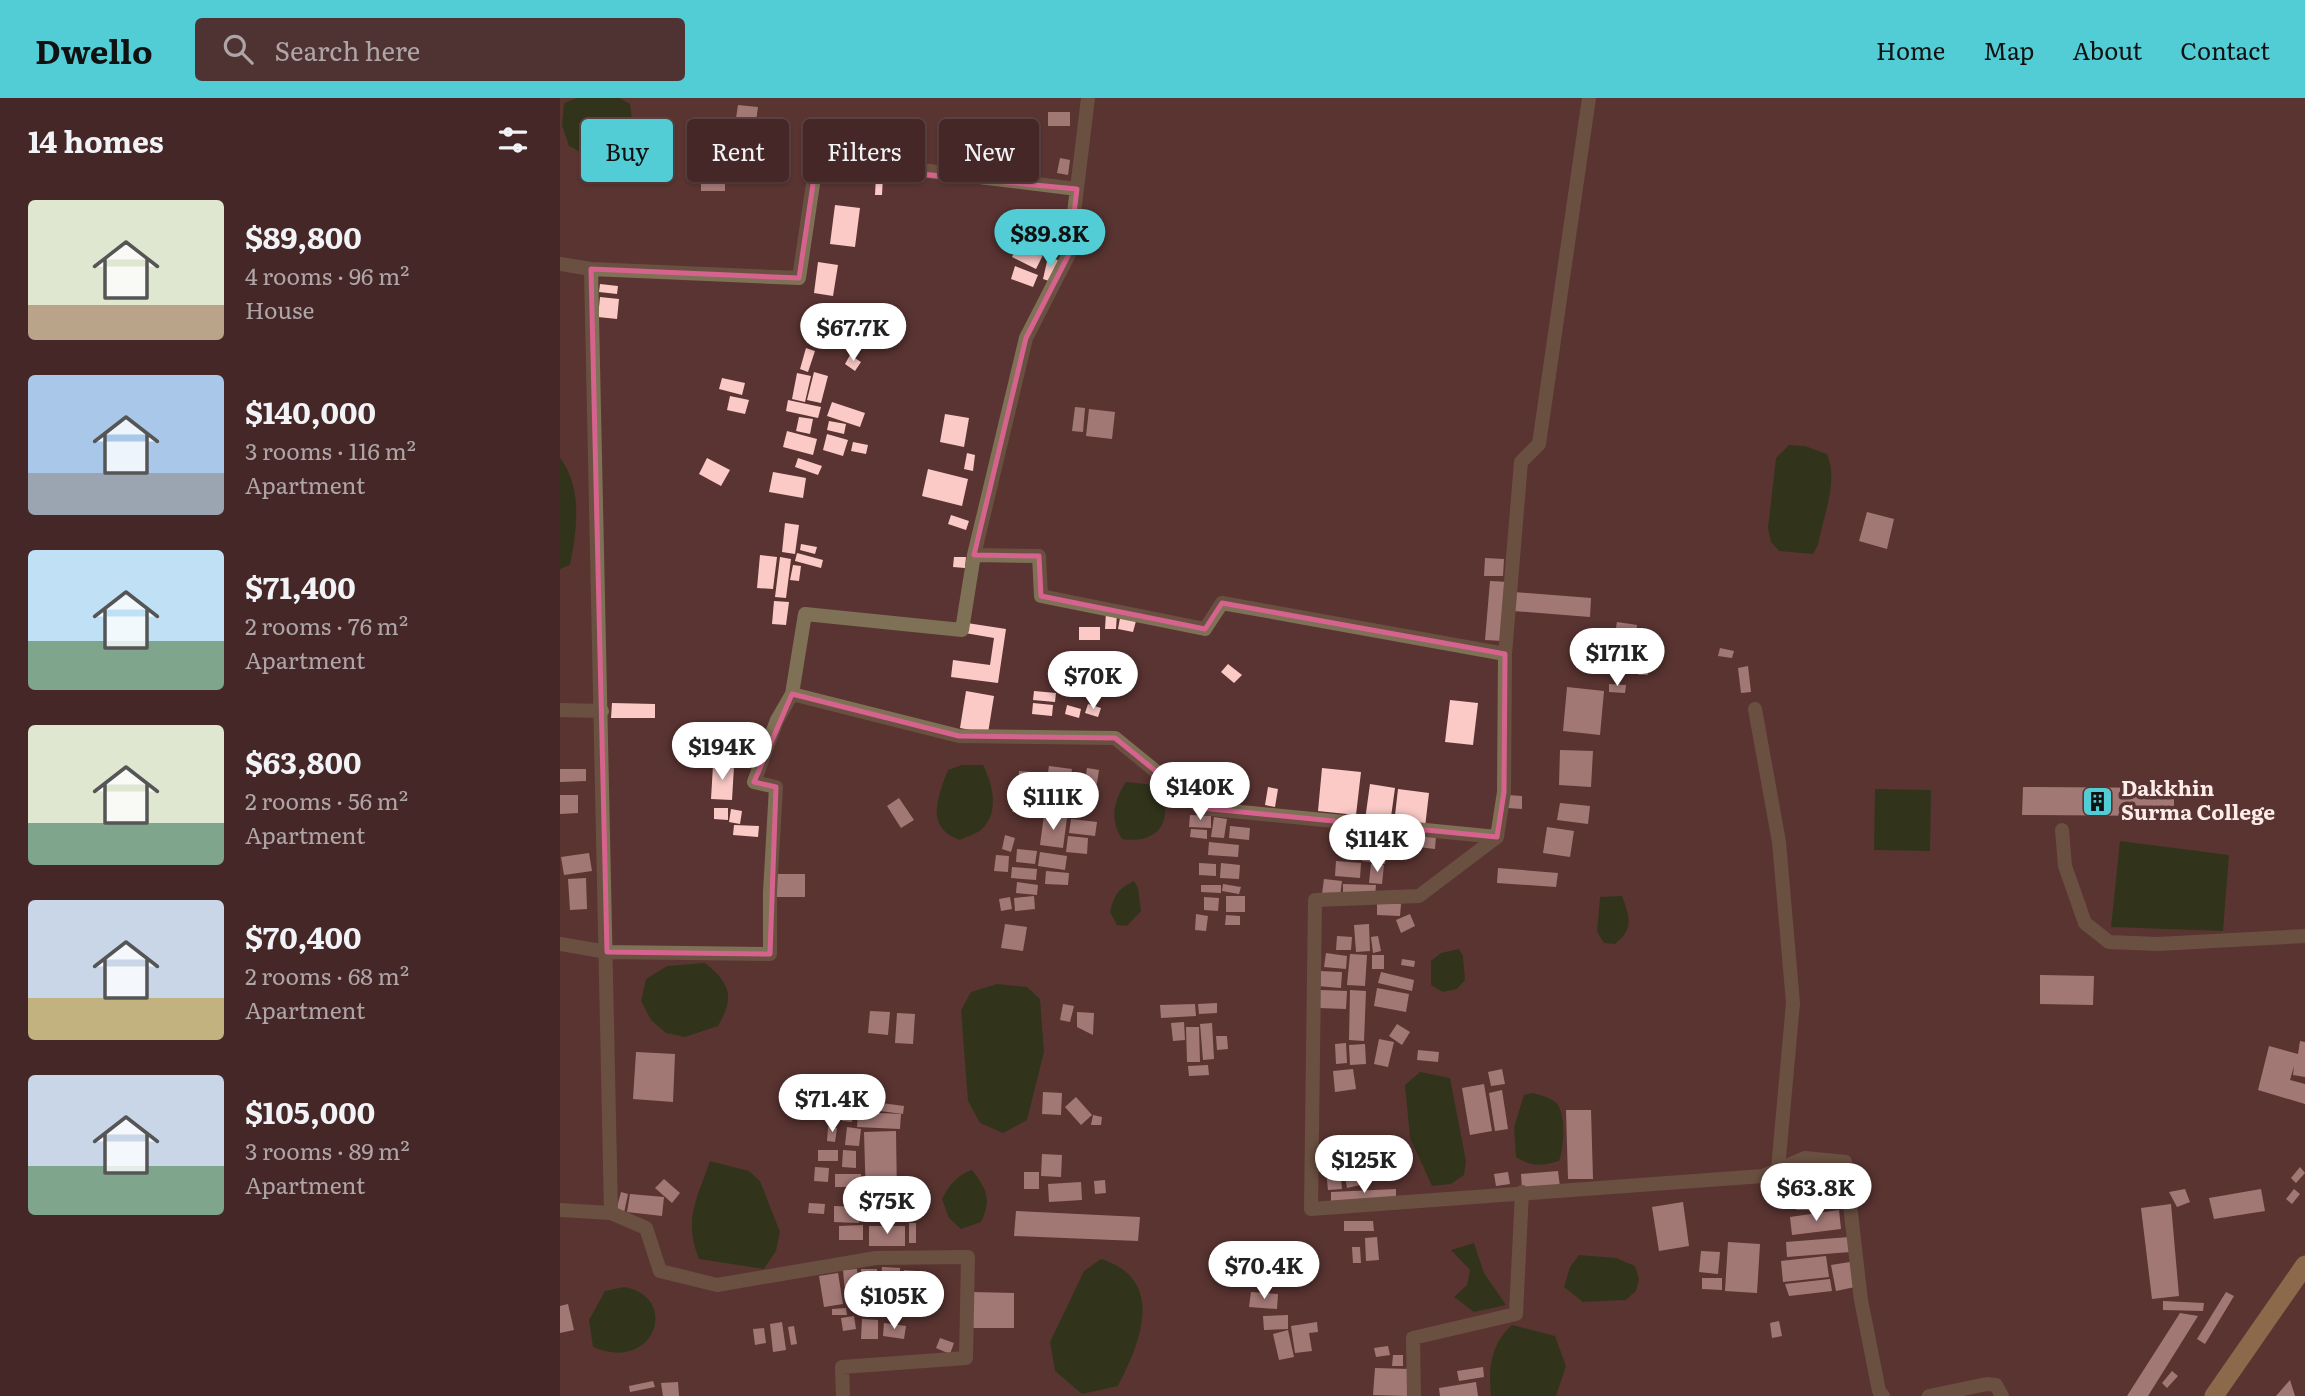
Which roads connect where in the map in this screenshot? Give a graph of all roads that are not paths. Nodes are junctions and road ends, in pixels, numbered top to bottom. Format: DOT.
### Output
graph roads {
  1 [pos="1088,98"];
  2 [pos="1589,98"];
  3 [pos="1077,190"];
  4 [pos="560,264"];
  5 [pos="591,269"];
  6 [pos="974,555"];
  7 [pos="1505,654"];
  8 [pos="792,694"];
  9 [pos="1755,709"];
  10 [pos="560,710"];
  11 [pos="602,711"];
  12 [pos="2062,830"];
  13 [pos="1497,837"];
  14 [pos="2305,936"];
  15 [pos="560,944"];
  16 [pos="607,952"];
  17 [pos="1778,1170"];
  18 [pos="1522,1192"];
  19 [pos="560,1210"];
  20 [pos="611,1213"];
  21 [pos="2305,1265"];
  22 [pos="843,1396"];
  23 [pos="1414,1396"];
  24 [pos="1883,1396"];
  25 [pos="1930,1396"];
  26 [pos="2002,1396"];
  27 [pos="2214,1396"];
  1 -- 3 [label="street"];
  2 -- 7 [label="street"];
  3 -- 5 [label="street"];
  3 -- 6 [label="street"];
  4 -- 5 [label="street"];
  5 -- 11 [label="street"];
  6 -- 7 [label="street"];
  6 -- 8 [label="street"];
  7 -- 13 [label="street"];
  8 -- 13 [label="street"];
  8 -- 16 [label="street"];
  9 -- 17 [label="street"];
  10 -- 11 [label="street"];
  11 -- 16 [label="street"];
  12 -- 14 [label="street"];
  13 -- 18 [label="street"];
  15 -- 16 [label="street"];
  16 -- 20 [label="street"];
  17 -- 18 [label="street"];
  17 -- 24 [label="street"];
  18 -- 23 [label="street"];
  19 -- 20 [label="street"];
  20 -- 22 [label="street"];
  21 -- 27 [label="highway"];
  25 -- 26 [label="street"];
}
